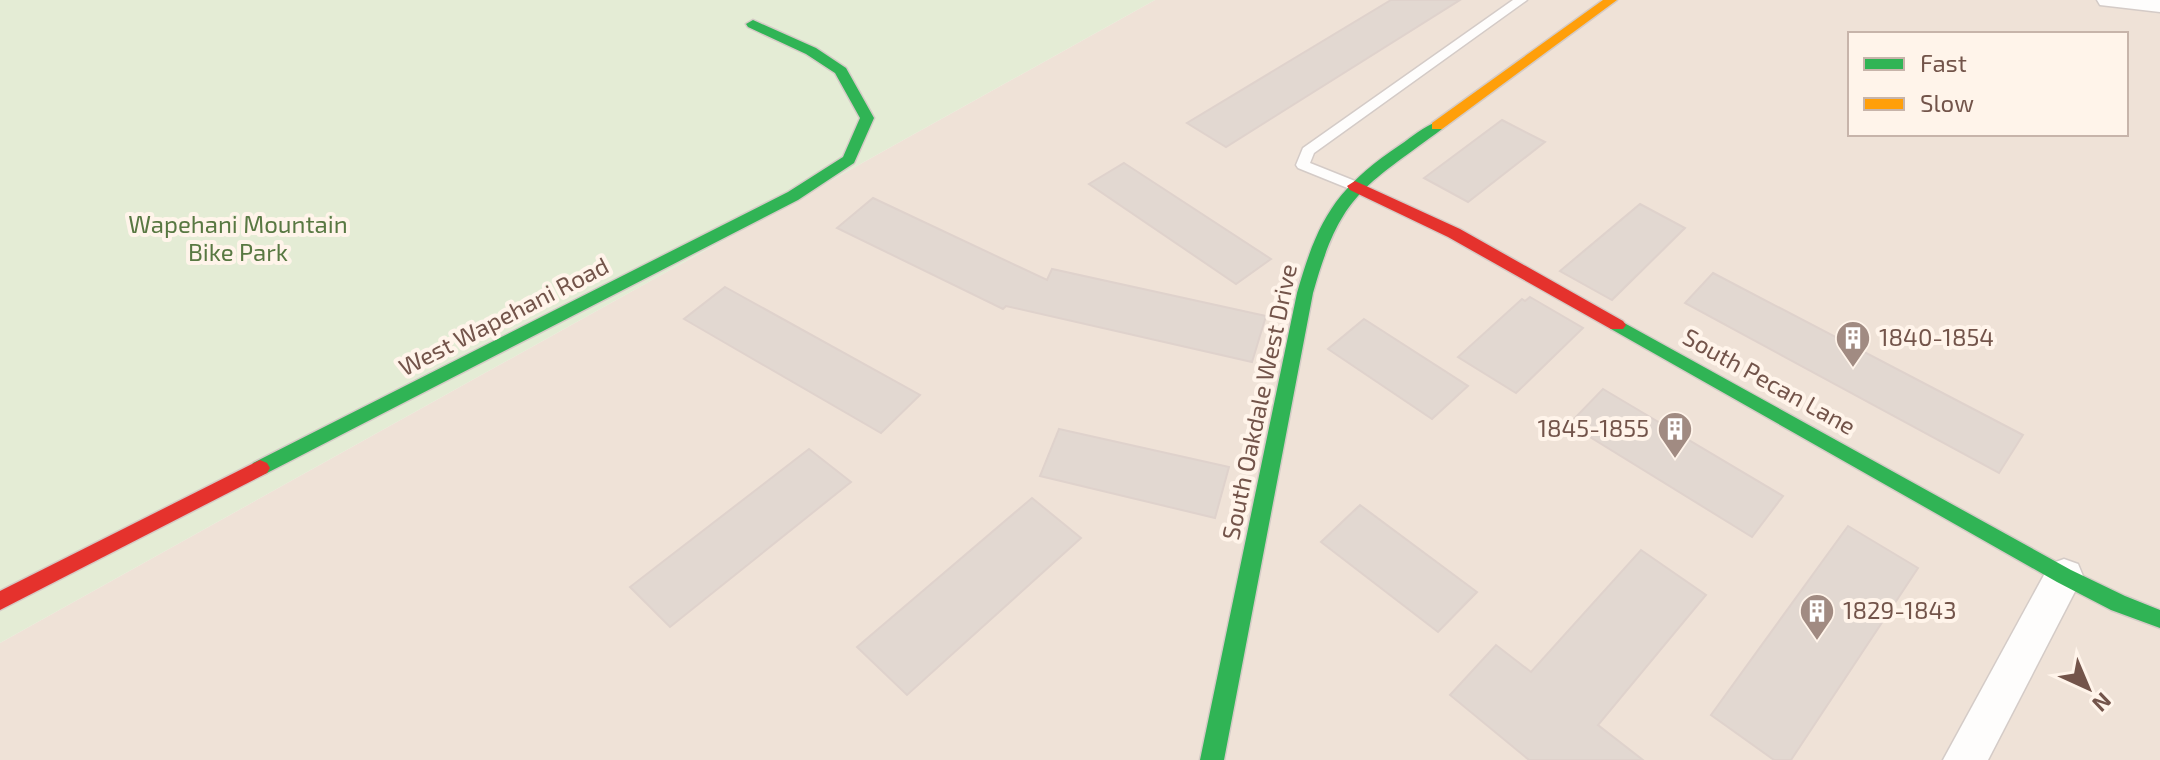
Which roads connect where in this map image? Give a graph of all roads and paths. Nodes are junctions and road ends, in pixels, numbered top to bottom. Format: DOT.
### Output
graph roads {
  1 [pos="1521,0"];
  2 [pos="2109,0"];
  3 [pos="1603,2"];
  4 [pos="2160,5"];
  5 [pos="753,24"];
  6 [pos="1355,186"];
  7 [pos="2064,576"];
  8 [pos="0,601"];
  9 [pos="2160,619"];
  10 [pos="1212,760"];
  11 [pos="1965,760"];
  1 -- 6 [label="lane"];
  2 -- 4 [label="street"];
  3 -- 6 [label="street, South Oakdale West Drive"];
  5 -- 8 [label="street, West Wapehani Road"];
  6 -- 7 [label="street, South Pecan Lane"];
  6 -- 10 [label="street, South Oakdale West Drive"];
  7 -- 9 [label="street, South Pecan Lane"];
  7 -- 11 [label="street"];
}
